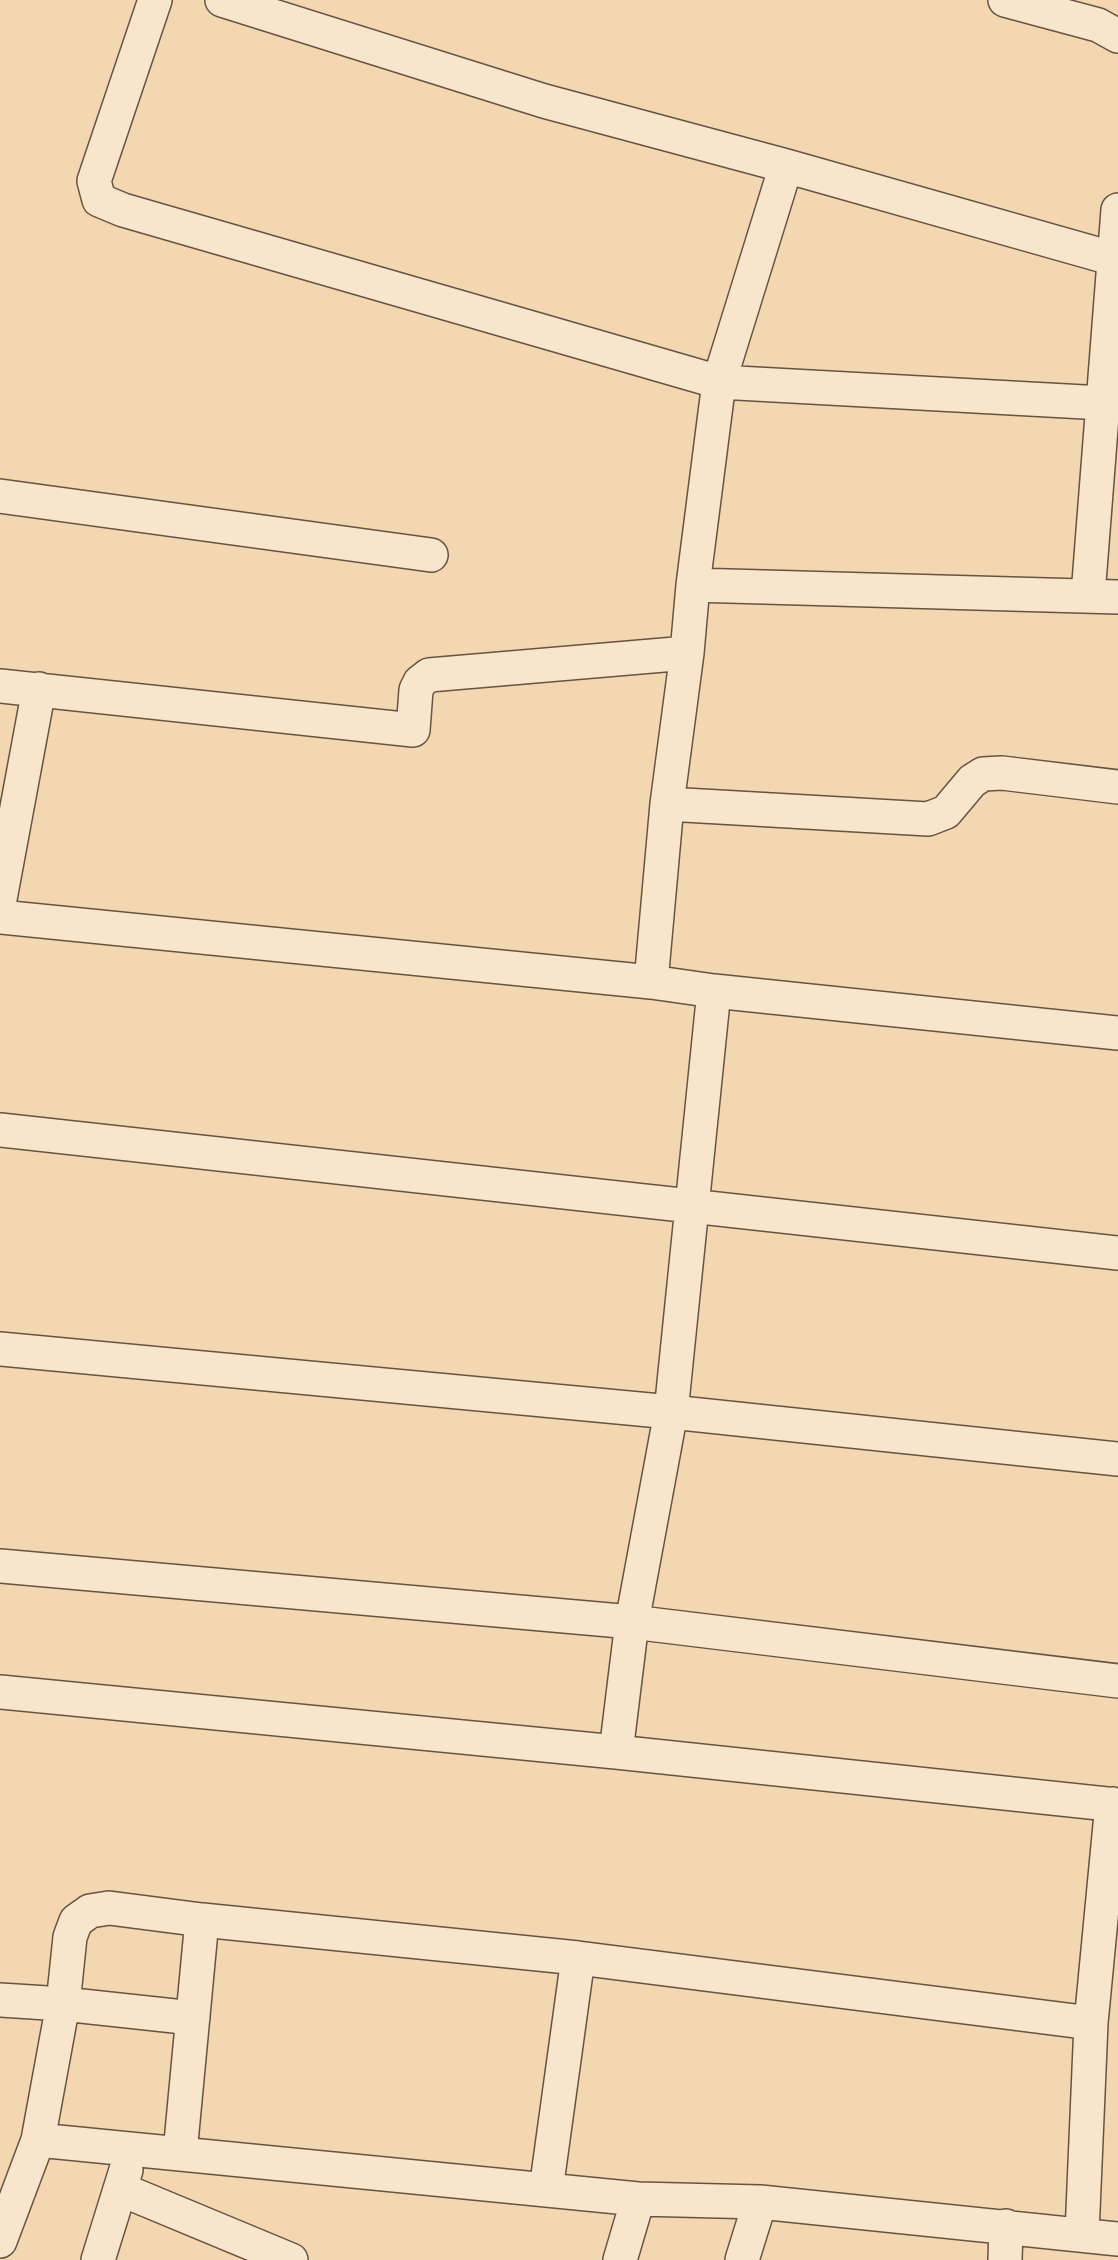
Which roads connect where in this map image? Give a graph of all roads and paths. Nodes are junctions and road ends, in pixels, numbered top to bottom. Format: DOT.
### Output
graph roads {
  1 [pos="155,0"];
  2 [pos="222,0"];
  3 [pos="1005,0"];
  4 [pos="1118,36"];
  5 [pos="786,166"];
  6 [pos="1118,210"];
  7 [pos="1115,259"];
  8 [pos="719,382"];
  9 [pos="1103,403"];
  10 [pos="0,496"];
  11 [pos="431,555"];
  12 [pos="693,585"];
  13 [pos="1103,596"];
  14 [pos="687,653"];
  15 [pos="0,686"];
  16 [pos="39,689"];
  17 [pos="1118,787"];
  18 [pos="667,804"];
  19 [pos="0,899"];
  20 [pos="0,917"];
  21 [pos="651,982"];
  22 [pos="714,991"];
  23 [pos="1118,1034"];
  24 [pos="0,1130"];
  25 [pos="693,1207"];
  26 [pos="1118,1253"];
  27 [pos="0,1348"];
  28 [pos="671,1412"];
  29 [pos="1118,1459"];
  30 [pos="0,1566"];
  31 [pos="632,1622"];
  32 [pos="1118,1682"];
  33 [pos="0,1692"];
  34 [pos="616,1752"];
  35 [pos="1115,1805"];
  36 [pos="202,1920"];
  37 [pos="578,1958"];
  38 [pos="0,2000"];
  39 [pos="63,2004"];
  40 [pos="193,2018"];
  41 [pos="1091,2023"];
  42 [pos="38,2140"];
  43 [pos="133,2148"];
  44 [pos="180,2153"];
  45 [pos="120,2189"];
  46 [pos="546,2190"];
  47 [pos="638,2199"];
  48 [pos="760,2202"];
  49 [pos="1006,2226"];
  50 [pos="1083,2234"];
  51 [pos="1118,2240"];
  52 [pos="0,2241"];
  53 [pos="0,2249"];
  54 [pos="10,2260"];
  55 [pos="98,2260"];
  56 [pos="291,2260"];
  57 [pos="620,2260"];
  58 [pos="742,2260"];
  59 [pos="1005,2260"];
  1 -- 8 [label="street"];
  2 -- 5 [label="street"];
  3 -- 4 [label="street"];
  5 -- 7 [label="street"];
  5 -- 8 [label="street"];
  6 -- 7 [label="street"];
  7 -- 9 [label="street"];
  8 -- 9 [label="street"];
  8 -- 12 [label="street"];
  9 -- 13 [label="street"];
  10 -- 11 [label="street"];
  12 -- 13 [label="street"];
  12 -- 14 [label="street"];
  14 -- 16 [label="street"];
  14 -- 18 [label="street"];
  15 -- 16 [label="street"];
  16 -- 19 [label="street"];
  17 -- 18 [label="street"];
  18 -- 21 [label="street"];
  20 -- 21 [label="street"];
  21 -- 22 [label="street"];
  22 -- 23 [label="street"];
  22 -- 25 [label="street"];
  24 -- 25 [label="street"];
  25 -- 26 [label="street"];
  25 -- 28 [label="street"];
  27 -- 28 [label="street"];
  28 -- 29 [label="street"];
  28 -- 31 [label="street"];
  30 -- 31 [label="street"];
  31 -- 32 [label="street"];
  31 -- 34 [label="street"];
  33 -- 34 [label="street"];
  34 -- 35 [label="street"];
  35 -- 41 [label="street"];
  36 -- 37 [label="street"];
  36 -- 39 [label="street"];
  36 -- 40 [label="street"];
  37 -- 41 [label="street"];
  37 -- 46 [label="street"];
  38 -- 39 [label="street"];
  39 -- 40 [label="street"];
  39 -- 42 [label="street"];
  40 -- 44 [label="street"];
  41 -- 50 [label="street"];
  42 -- 43 [label="street"];
  42 -- 52 [label="street"];
  43 -- 44 [label="street"];
  43 -- 45 [label="street"];
  44 -- 46 [label="street"];
  45 -- 55 [label="street"];
  45 -- 56 [label="street"];
  46 -- 47 [label="street"];
  47 -- 48 [label="street"];
  47 -- 57 [label="street"];
  48 -- 49 [label="street"];
  48 -- 58 [label="street"];
  49 -- 50 [label="street"];
  49 -- 59 [label="street"];
  50 -- 51 [label="street"];
  53 -- 54 [label="street"];
}
